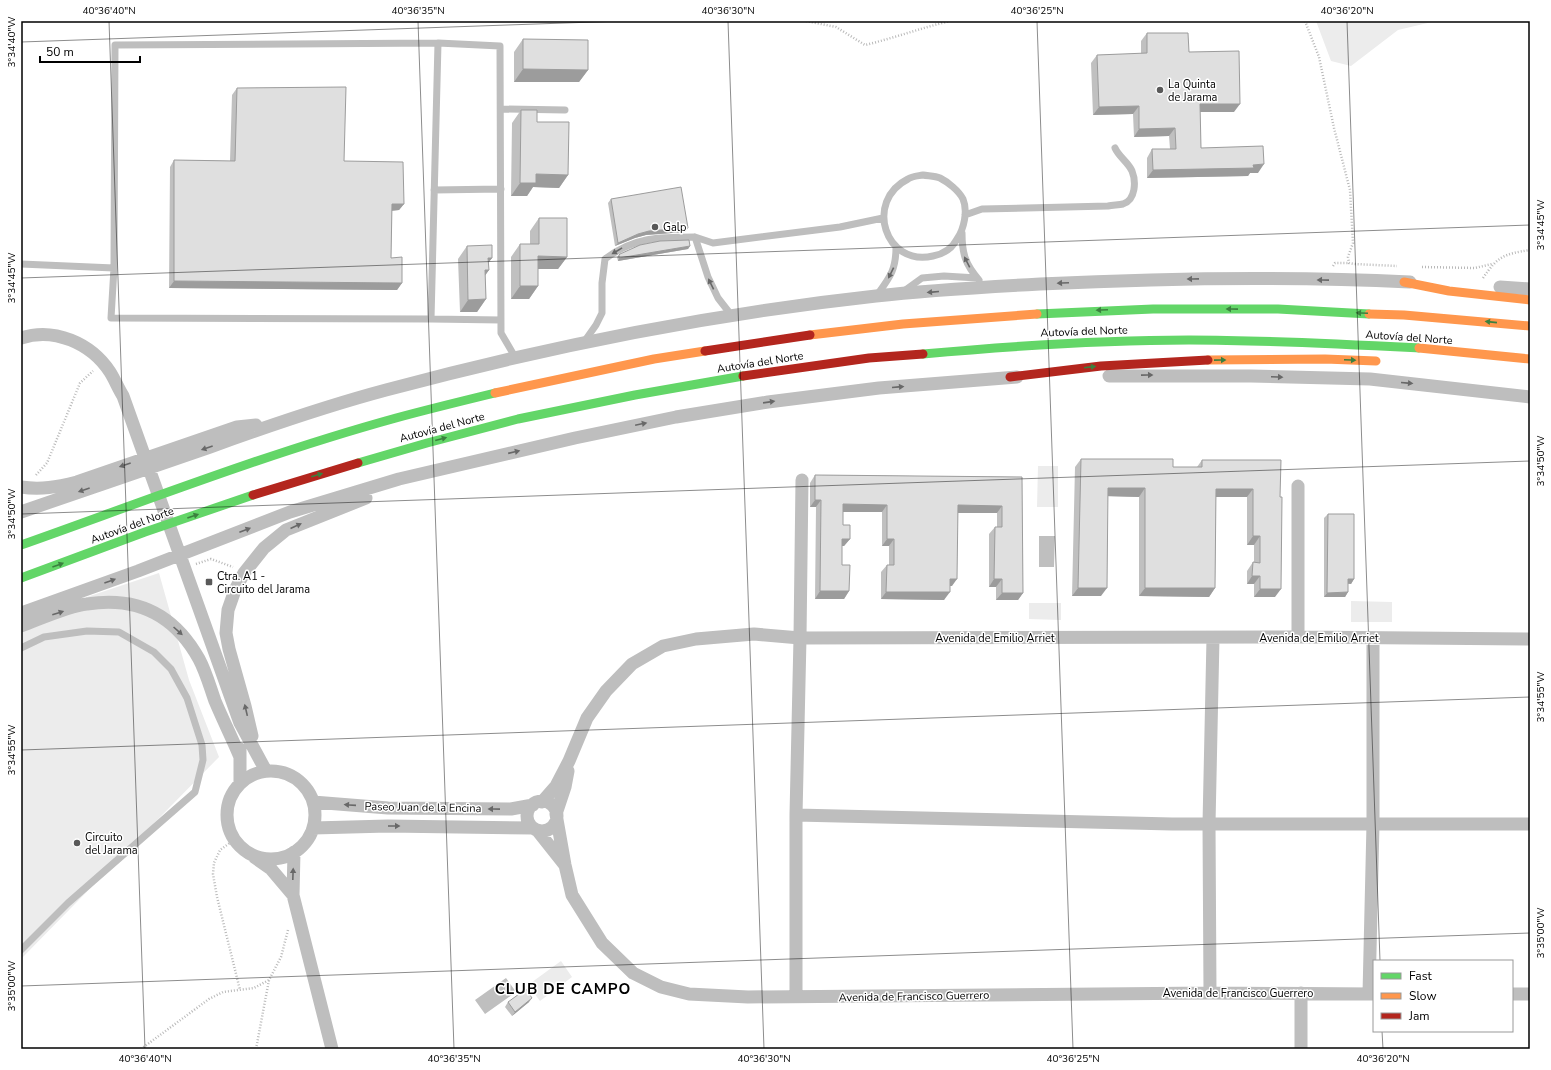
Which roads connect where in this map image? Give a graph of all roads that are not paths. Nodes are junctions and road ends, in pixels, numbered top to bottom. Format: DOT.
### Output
graph roads {
  1 [pos="438,43"];
  2 [pos="501,109"];
  3 [pos="565,110"];
  4 [pos="1115,148"];
  5 [pos="501,189"];
  6 [pos="434,190"];
  7 [pos="965,215"];
  8 [pos="883,218"];
  9 [pos="962,232"];
  10 [pos="695,237"];
  11 [pos="896,247"];
  12 [pos="21,264"];
  13 [pos="114,268"];
  14 [pos="1404,282"];
  15 [pos="981,283"];
  16 [pos="1530,289"];
  17 [pos="877,296"];
  18 [pos="1530,300"];
  19 [pos="732,316"];
  20 [pos="432,319"];
  21 [pos="501,320"];
  22 [pos="1530,326"];
  23 [pos="21,338"];
  24 [pos="583,343"];
  25 [pos="516,358"];
  26 [pos="1530,359"];
  27 [pos="1388,362"];
  28 [pos="1010,377"];
  29 [pos="1530,397"];
  30 [pos="283,421"];
  31 [pos="476,461"];
  32 [pos="802,480"];
  33 [pos="1298,486"];
  34 [pos="22,487"];
  35 [pos="21,512"];
  36 [pos="21,545"];
  37 [pos="21,578"];
  38 [pos="21,613"];
  39 [pos="21,626"];
  40 [pos="1298,637"];
  41 [pos="800,638"];
  42 [pos="1213,638"];
  43 [pos="1373,638"];
  44 [pos="1530,639"];
  45 [pos="21,648"];
  46 [pos="240,723"];
  47 [pos="254,748"];
  48 [pos="240,756"];
  49 [pos="569,761"];
  50 [pos="266,771"];
  51 [pos="240,783"];
  52 [pos="313,802"];
  53 [pos="537,803"];
  54 [pos="556,814"];
  55 [pos="796,815"];
  56 [pos="1209,824"];
  57 [pos="1373,824"];
  58 [pos="1530,824"];
  59 [pos="313,828"];
  60 [pos="535,829"];
  61 [pos="294,852"];
  62 [pos="251,855"];
  63 [pos="565,865"];
  64 [pos="293,895"];
  65 [pos="21,950"];
  66 [pos="1210,993"];
  67 [pos="1301,993"];
  68 [pos="1371,994"];
  69 [pos="1513,994"];
  70 [pos="1530,994"];
  71 [pos="796,997"];
  72 [pos="332,1049"];
  73 [pos="1301,1049"];
  1 -- 2 [label="lane"];
  1 -- 6 [label="lane"];
  1 -- 13 [label="lane"];
  2 -- 3 [label="lane"];
  2 -- 5 [label="lane"];
  4 -- 7 [label="lane"];
  5 -- 6 [label="lane"];
  5 -- 21 [label="lane"];
  6 -- 20 [label="lane"];
  7 -- 8 [label="lane"];
  7 -- 9 [label="lane"];
  8 -- 10 [label="lane"];
  8 -- 11 [label="lane"];
  9 -- 11 [label="lane"];
  15 -- 9 [label="lane, one-way"];
  19 -- 10 [label="lane, one-way"];
  10 -- 24 [label="lane, one-way"];
  11 -- 17 [label="lane, one-way"];
  12 -- 13 [label="lane"];
  13 -- 20 [label="lane"];
  14 -- 15 [label="street, one-way"];
  14 -- 16 [label="street"];
  14 -- 18 [label="highway"];
  15 -- 17 [label="street, one-way"];
  17 -- 19 [label="street"];
  19 -- 24 [label="street"];
  20 -- 21 [label="lane"];
  21 -- 25 [label="lane"];
  22 -- 36 [label="highway, Autovía del Norte, one-way"];
  23 -- 46 [label="street"];
  24 -- 25 [label="street"];
  25 -- 30 [label="street"];
  37 -- 26 [label="highway, Autovía del Norte, one-way"];
  28 -- 27 [label="highway, one-way"];
  28 -- 29 [label="street, one-way"];
  31 -- 28 [label="street, one-way"];
  30 -- 34 [label="street, one-way"];
  30 -- 35 [label="street, one-way"];
  38 -- 31 [label="street, one-way"];
  47 -- 31 [label="street, one-way"];
  32 -- 41 [label="street"];
  33 -- 40 [label="street"];
  39 -- 48 [label="street, one-way"];
  40 -- 42 [label="street, Avenida de Emilio Arriet"];
  40 -- 43 [label="street, Avenida de Emilio Arriet"];
  41 -- 42 [label="street, Avenida de Emilio Arriet"];
  41 -- 49 [label="street, Avenida de Emilio Arriet"];
  41 -- 55 [label="street"];
  42 -- 56 [label="street"];
  43 -- 44 [label="street, Avenida de Emilio Arriet"];
  43 -- 57 [label="street"];
  45 -- 65 [label="lane"];
  46 -- 47 [label="street"];
  46 -- 48 [label="street"];
  47 -- 50 [label="street"];
  48 -- 51 [label="street"];
  49 -- 53 [label="street, Avenida de Emilio Arriet"];
  49 -- 54 [label="street"];
  50 -- 51 [label="street"];
  50 -- 52 [label="street"];
  51 -- 62 [label="street"];
  53 -- 52 [label="street, Paseo Juan de la Encina, one-way"];
  52 -- 59 [label="street"];
  53 -- 54 [label="street"];
  53 -- 60 [label="street"];
  54 -- 60 [label="street"];
  54 -- 63 [label="street"];
  55 -- 56 [label="street"];
  55 -- 71 [label="street"];
  56 -- 57 [label="street"];
  56 -- 66 [label="street"];
  57 -- 58 [label="street"];
  57 -- 68 [label="street"];
  59 -- 60 [label="street, Paseo Juan de la Encina, one-way"];
  59 -- 61 [label="street"];
  60 -- 63 [label="street, Avenida de Francisco Guerrero"];
  61 -- 62 [label="street"];
  64 -- 61 [label="street, one-way"];
  62 -- 64 [label="street"];
  63 -- 71 [label="street, Avenida de Francisco Guerrero"];
  64 -- 72 [label="street"];
  66 -- 67 [label="street, Avenida de Francisco Guerrero"];
  66 -- 71 [label="street, Avenida de Francisco Guerrero"];
  67 -- 68 [label="street, Avenida de Francisco Guerrero"];
  67 -- 73 [label="street"];
  69 -- 70 [label="street"];
}
